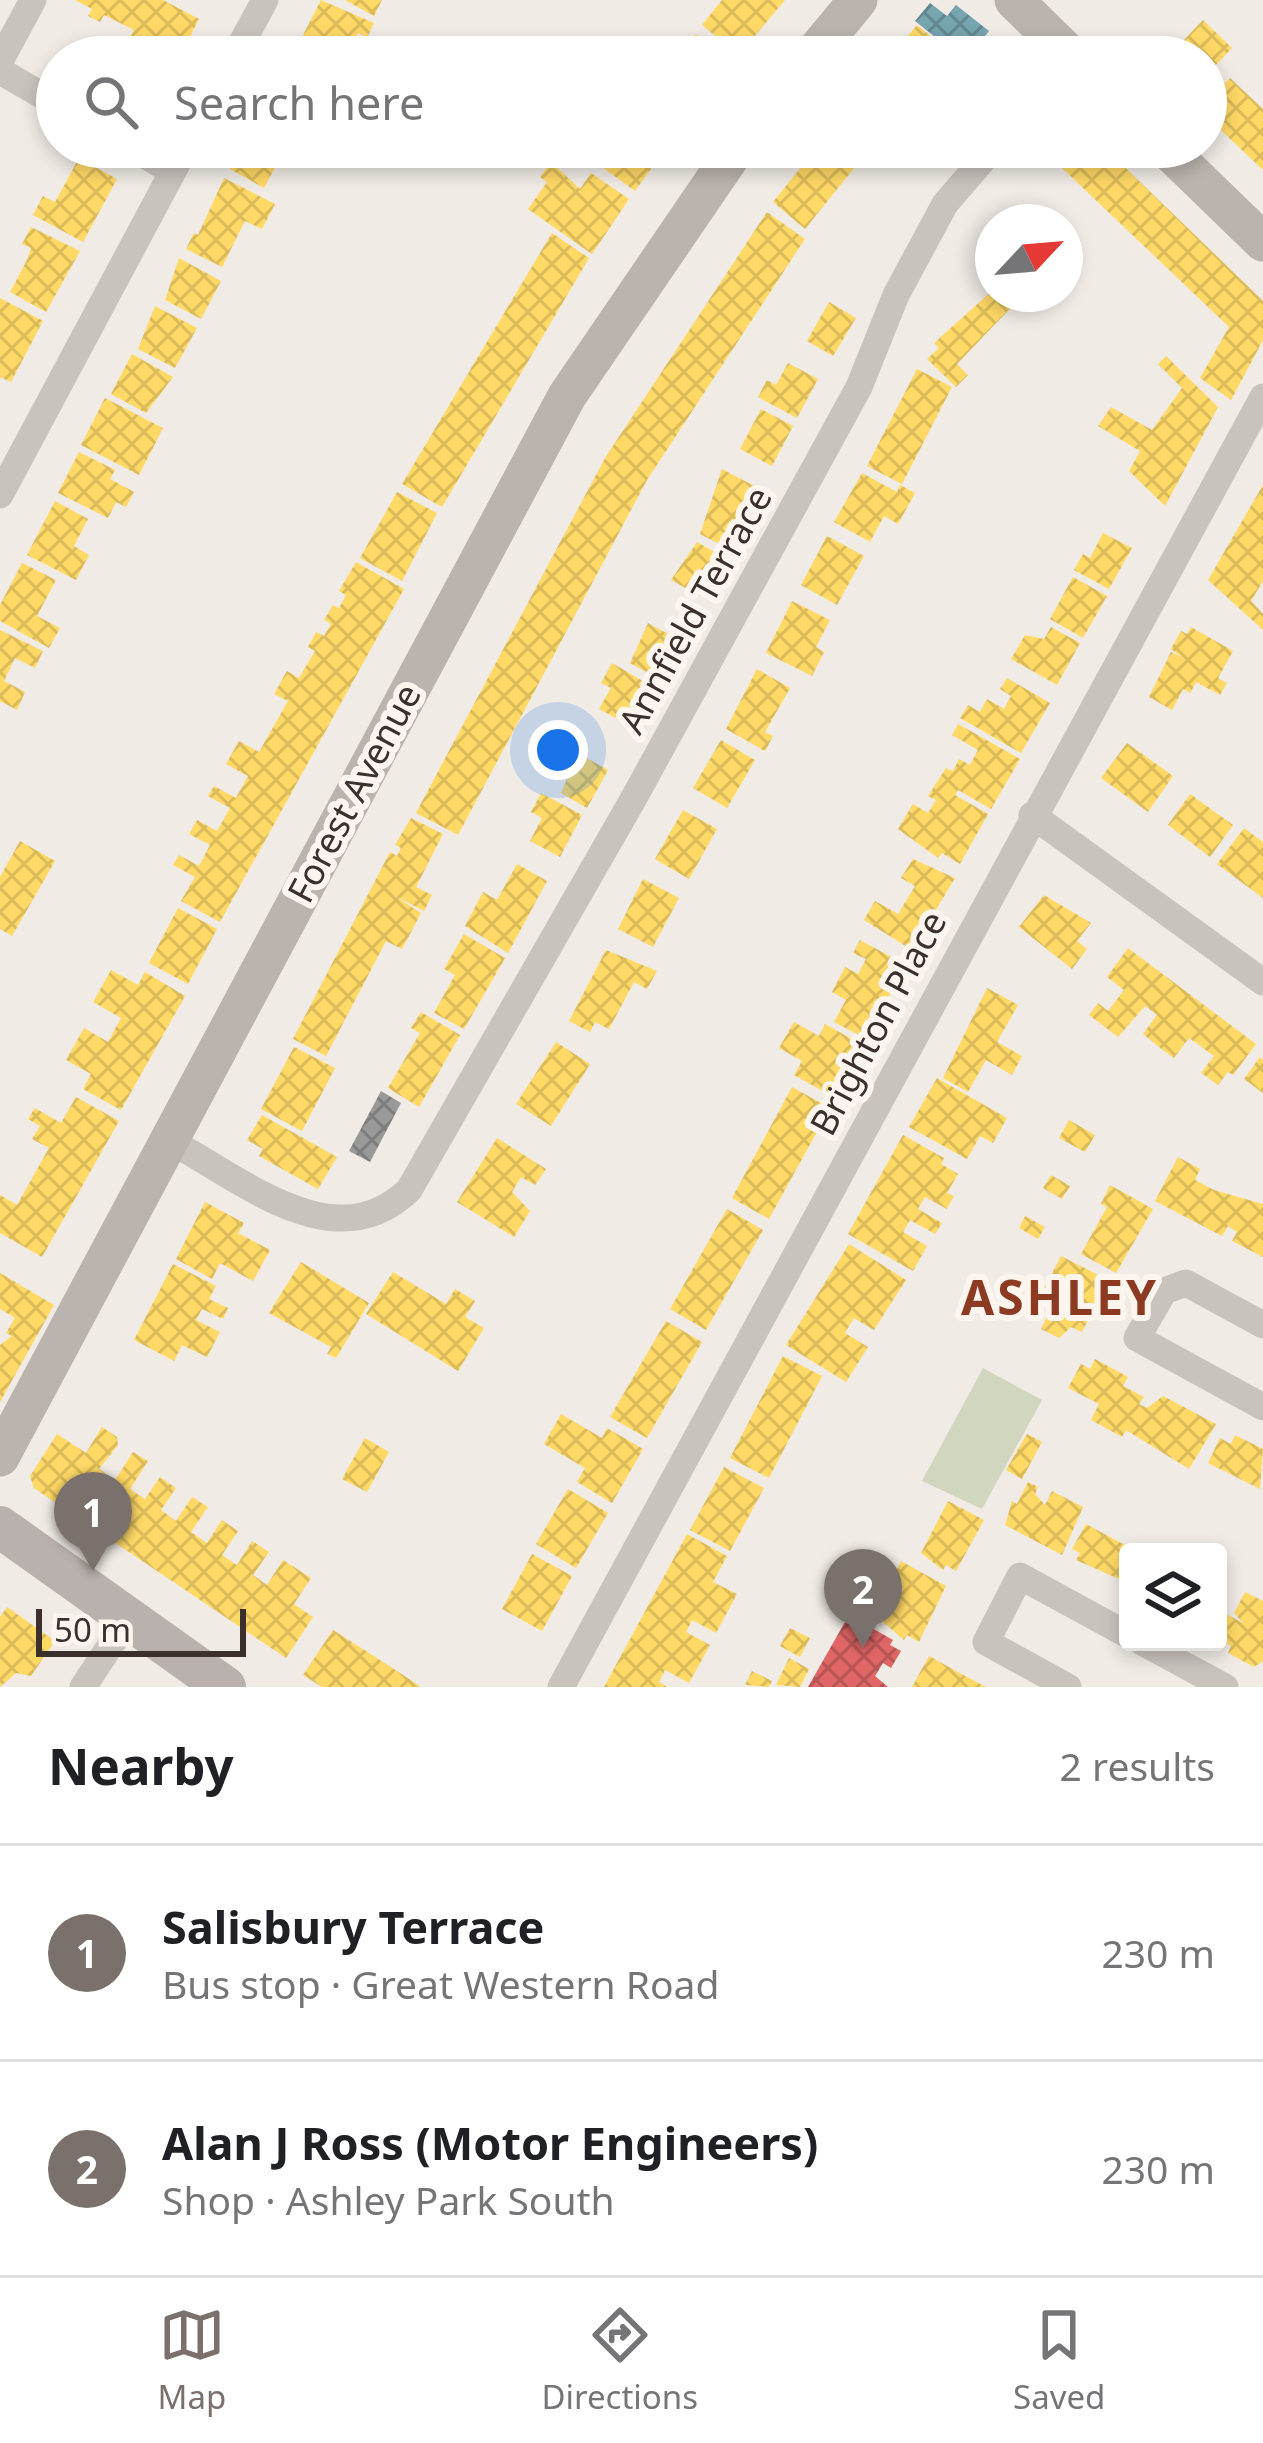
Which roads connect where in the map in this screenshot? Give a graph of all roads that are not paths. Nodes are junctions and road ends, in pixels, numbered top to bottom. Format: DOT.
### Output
graph roads {
  1 [pos="33,0"];
  2 [pos="265,0"];
  3 [pos="858,0"];
  4 [pos="1014,0"];
  5 [pos="245,36"];
  6 [pos="828,36"];
  7 [pos="1051,36"];
  8 [pos="0,61"];
  9 [pos="0,71"];
  10 [pos="36,92"];
  11 [pos="174,168"];
  12 [pos="723,168"];
  13 [pos="976,168"];
  14 [pos="1187,168"];
  15 [pos="1263,242"];
  16 [pos="1263,397"];
  17 [pos="0,495"];
  18 [pos="1032,815"];
  19 [pos="1263,982"];
  20 [pos="172,1142"];
  21 [pos="1263,1324"];
  22 [pos="1263,1407"];
  23 [pos="0,1457"];
  24 [pos="0,1527"];
  25 [pos="128,1619"];
  26 [pos="1119,1630"];
  27 [pos="1159,1651"];
  28 [pos="83,1687"];
  29 [pos="225,1687"];
  30 [pos="561,1687"];
  31 [pos="1068,1687"];
  32 [pos="1225,1687"];
  1 -- 8 [label="street"];
  2 -- 5 [label="street"];
  3 -- 6 [label="street"];
  4 -- 7 [label="street"];
  9 -- 10 [label="street"];
  11 -- 17 [label="street"];
  12 -- 20 [label="street, Forest Avenue"];
  13 -- 20 [label="street, Annfield Terrace"];
  14 -- 15 [label="street"];
  16 -- 18 [label="street, Brighton Place"];
  18 -- 19 [label="street"];
  18 -- 30 [label="street, Brighton Place"];
  20 -- 23 [label="street, Forest Avenue"];
  21 -- 22 [label="street"];
  24 -- 25 [label="main road"];
  25 -- 28 [label="street"];
  25 -- 29 [label="main road"];
  26 -- 31 [label="street"];
  27 -- 32 [label="street"];
}
